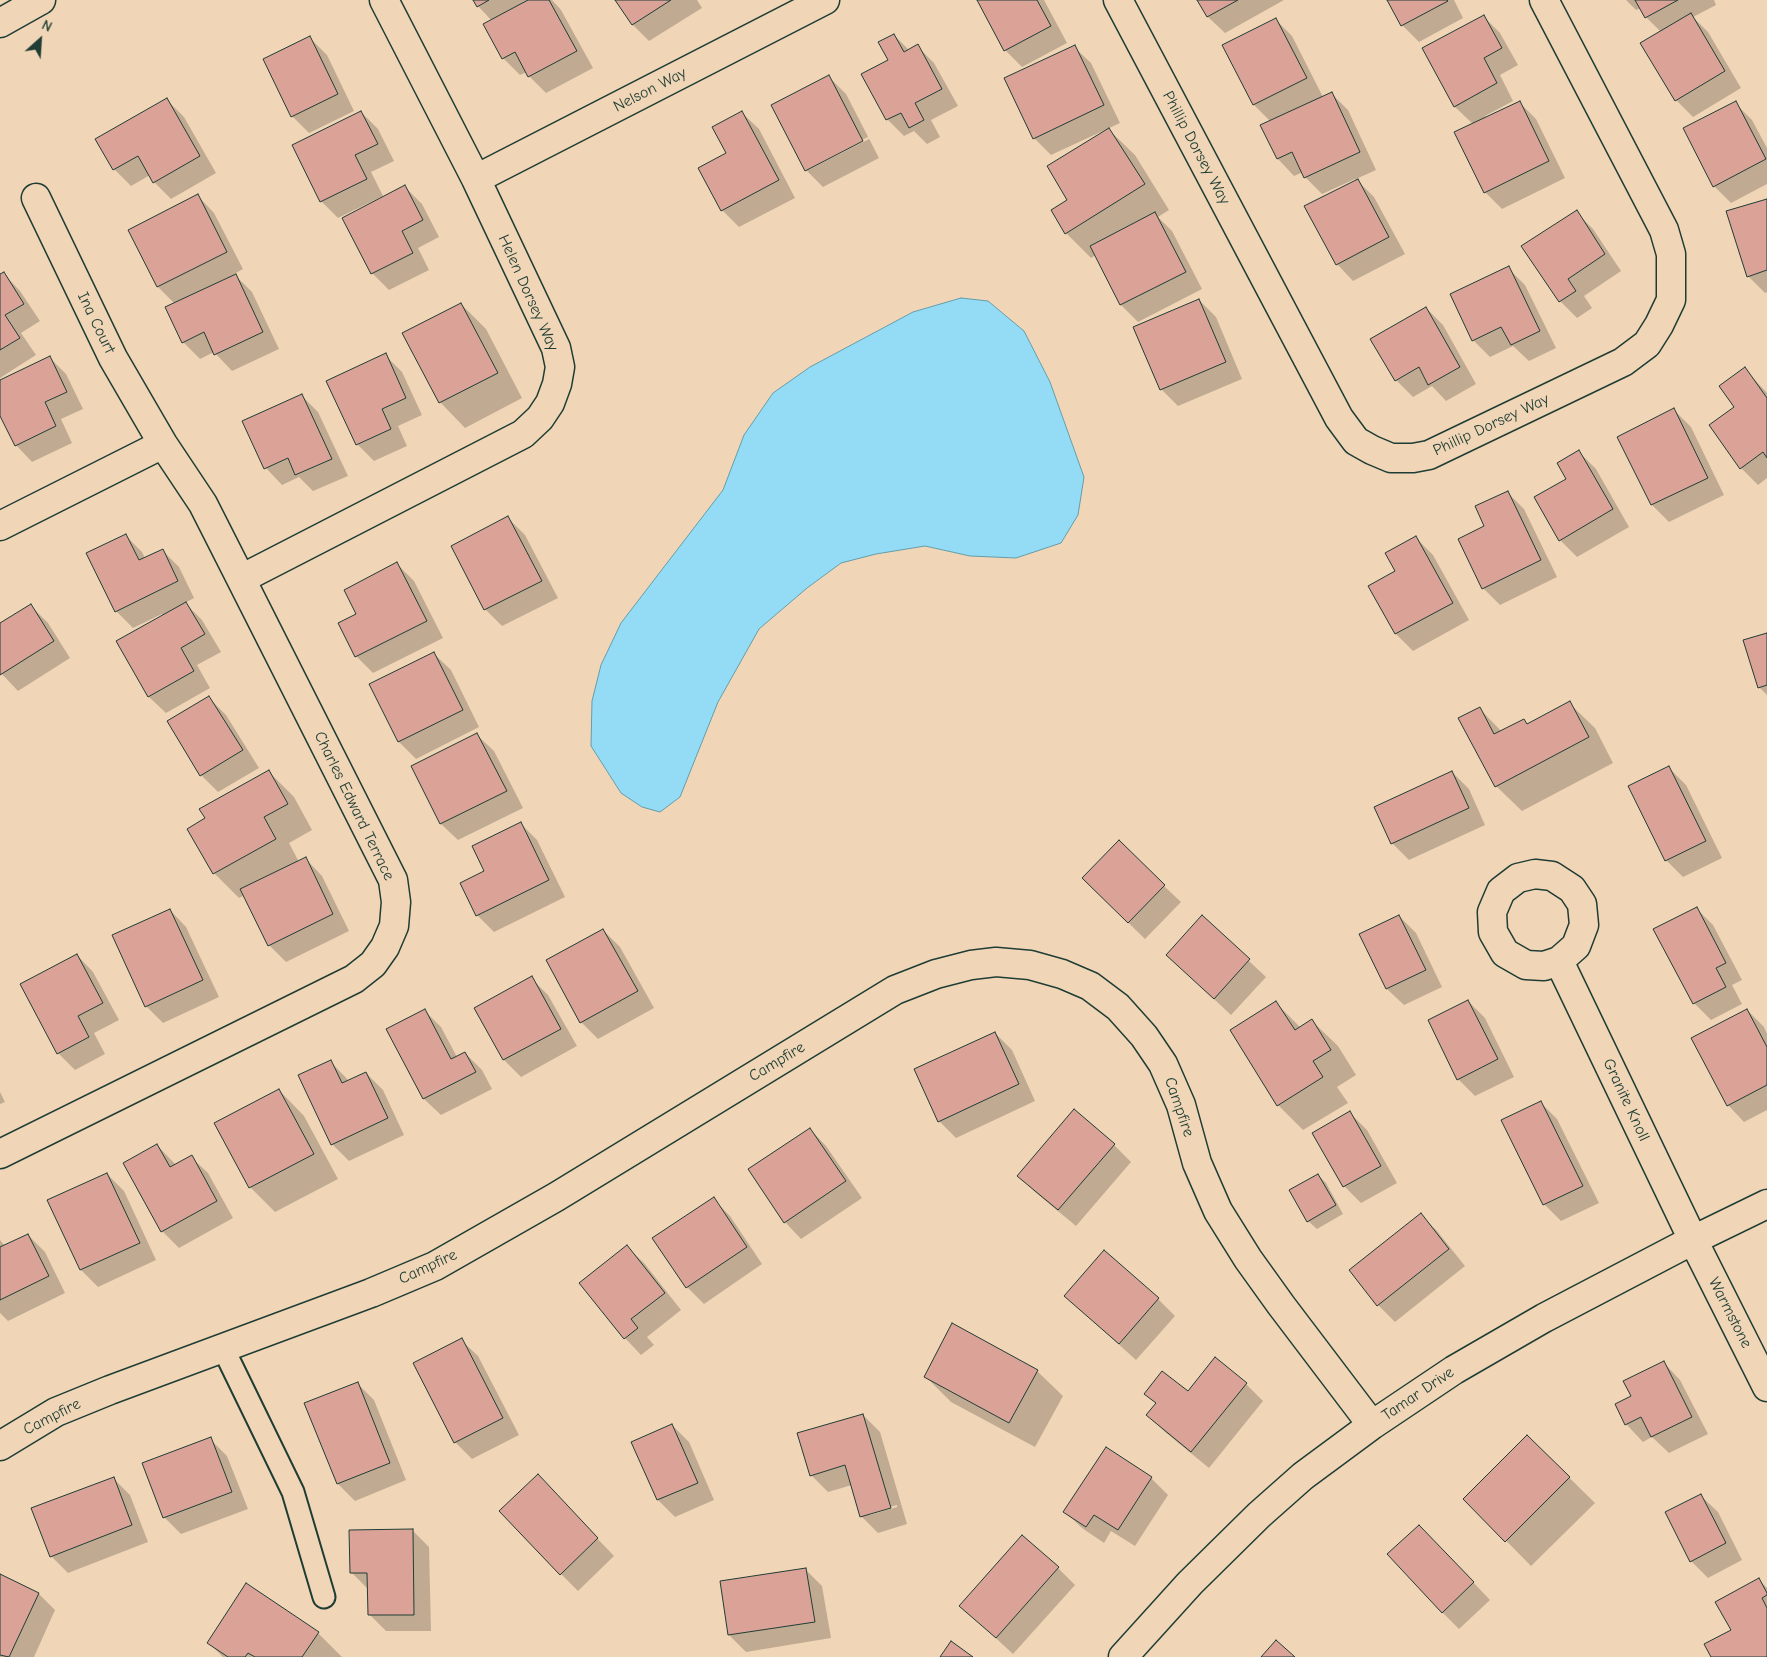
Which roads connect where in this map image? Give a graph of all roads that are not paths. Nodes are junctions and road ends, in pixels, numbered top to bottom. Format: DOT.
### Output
graph roads {
  1 [pos="41,0"];
  2 [pos="384,0"];
  3 [pos="825,0"];
  4 [pos="1118,0"];
  5 [pos="1544,0"];
  6 [pos="0,23"];
  7 [pos="476,179"];
  8 [pos="36,198"];
  9 [pos="163,444"];
  10 [pos="0,526"];
  11 [pos="242,579"];
  12 [pos="1560,961"];
  13 [pos="0,1154"];
  14 [pos="1767,1204"];
  15 [pos="1693,1240"];
  16 [pos="223,1348"];
  17 [pos="1767,1386"];
  18 [pos="1372,1425"];
  19 [pos="0,1446"];
  20 [pos="324,1597"];
  21 [pos="1123,1657"];
  1 -- 6 [label="street"];
  2 -- 7 [label="street, Helen Dorsey Way"];
  3 -- 7 [label="street, Nelson Way"];
  4 -- 5 [label="street, Phillip Dorsey Way"];
  7 -- 11 [label="street, Helen Dorsey Way"];
  8 -- 9 [label="street, Ina Court"];
  9 -- 10 [label="street"];
  9 -- 11 [label="street, Charles Edward Terrace"];
  11 -- 13 [label="street, Charles Edward Terrace"];
  12 -- 15 [label="street, Granite Knoll"];
  14 -- 15 [label="street, Tamar Drive"];
  15 -- 17 [label="street, Warmstone"];
  15 -- 18 [label="street, Tamar Drive"];
  16 -- 18 [label="street, Campfire"];
  16 -- 19 [label="street, Campfire"];
  16 -- 20 [label="lane"];
  18 -- 21 [label="street, Tamar Drive"];
}
